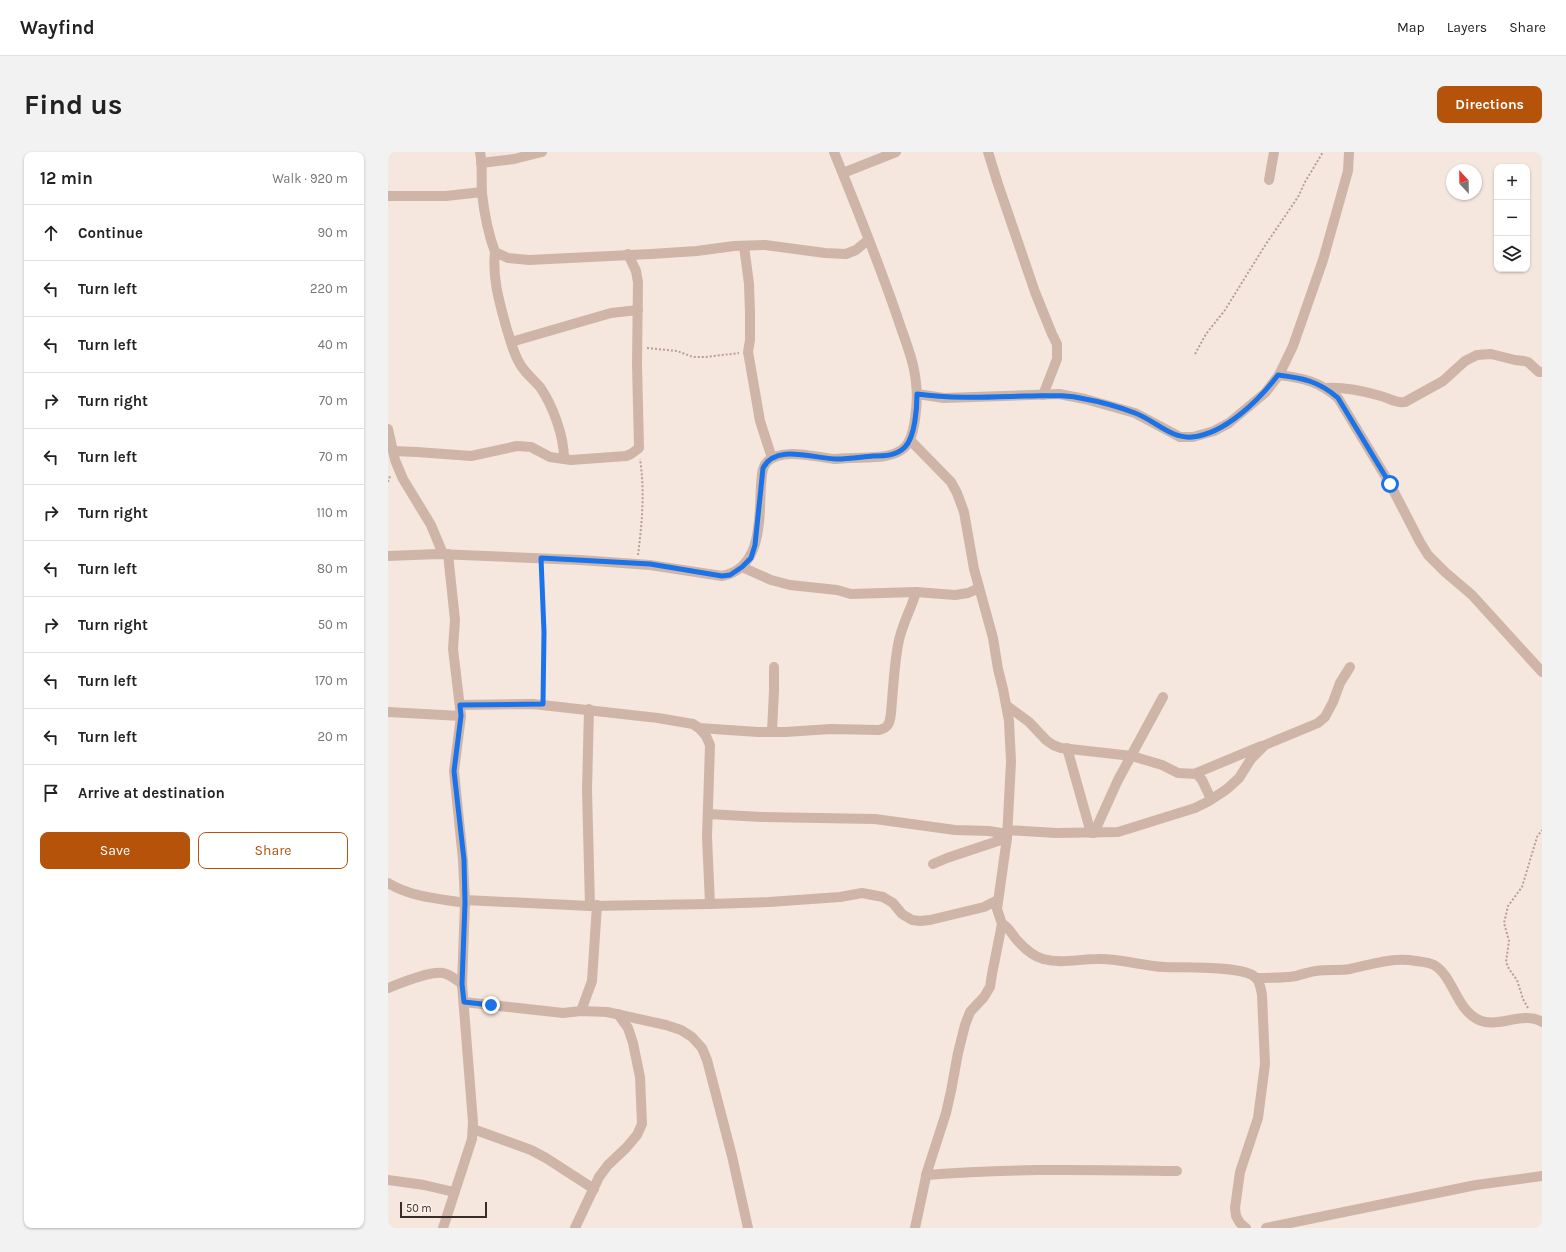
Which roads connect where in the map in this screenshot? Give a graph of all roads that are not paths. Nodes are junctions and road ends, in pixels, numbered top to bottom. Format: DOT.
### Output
graph roads {
  1 [pos="480,152"];
  2 [pos="542,152"];
  3 [pos="834,152"];
  4 [pos="896,152"];
  5 [pos="988,152"];
  6 [pos="1274,152"];
  7 [pos="1349,152"];
  8 [pos="481,163"];
  9 [pos="843,173"];
  10 [pos="1269,180"];
  11 [pos="482,192"];
  12 [pos="388,196"];
  13 [pos="868,240"];
  14 [pos="744,246"];
  15 [pos="495,252"];
  16 [pos="628,254"];
  17 [pos="638,310"];
  18 [pos="511,342"];
  19 [pos="1542,372"];
  20 [pos="1278,375"];
  21 [pos="1327,388"];
  22 [pos="917,394"];
  23 [pos="1043,396"];
  24 [pos="388,429"];
  25 [pos="910,440"];
  26 [pos="393,451"];
  27 [pos="772,458"];
  28 [pos="564,459"];
  29 [pos="388,468"];
  30 [pos="400,471"];
  31 [pos="445,554"];
  32 [pos="388,556"];
  33 [pos="742,567"];
  34 [pos="979,588"];
  35 [pos="916,592"];
  36 [pos="774,667"];
  37 [pos="1350,668"];
  38 [pos="1542,672"];
  39 [pos="1163,696"];
  40 [pos="1006,704"];
  41 [pos="460,705"];
  42 [pos="589,709"];
  43 [pos="388,712"];
  44 [pos="461,716"];
  45 [pos="700,728"];
  46 [pos="772,732"];
  47 [pos="1266,745"];
  48 [pos="1067,748"];
  49 [pos="1132,756"];
  50 [pos="1194,774"];
  51 [pos="1212,799"];
  52 [pos="708,814"];
  53 [pos="1093,833"];
  54 [pos="1007,834"];
  55 [pos="933,864"];
  56 [pos="388,883"];
  57 [pos="998,900"];
  58 [pos="465,902"];
  59 [pos="710,904"];
  60 [pos="594,905"];
  61 [pos="1002,924"];
  62 [pos="1256,978"];
  63 [pos="462,984"];
  64 [pos="388,988"];
  65 [pos="464,1002"];
  66 [pos="581,1012"];
  67 [pos="618,1014"];
  68 [pos="1540,1021"];
  69 [pos="473,1129"];
  70 [pos="1177,1171"];
  71 [pos="926,1175"];
  72 [pos="1542,1176"];
  73 [pos="388,1180"];
  74 [pos="594,1189"];
  75 [pos="454,1192"];
  76 [pos="443,1228"];
  77 [pos="575,1228"];
  78 [pos="748,1228"];
  79 [pos="915,1228"];
  80 [pos="1246,1228"];
  81 [pos="1266,1228"];
  1 -- 8 [label="street"];
  2 -- 8 [label="street"];
  3 -- 9 [label="street"];
  4 -- 9 [label="street"];
  5 -- 23 [label="street"];
  6 -- 10 [label="street"];
  7 -- 20 [label="street"];
  8 -- 11 [label="street"];
  9 -- 13 [label="street"];
  11 -- 12 [label="street"];
  11 -- 15 [label="street"];
  13 -- 14 [label="street"];
  13 -- 22 [label="street"];
  14 -- 16 [label="street"];
  14 -- 27 [label="street"];
  15 -- 16 [label="street"];
  15 -- 18 [label="street"];
  16 -- 17 [label="street"];
  17 -- 18 [label="street"];
  17 -- 28 [label="street"];
  18 -- 28 [label="street"];
  19 -- 21 [label="street"];
  20 -- 21 [label="street"];
  20 -- 23 [label="street"];
  21 -- 38 [label="street"];
  22 -- 23 [label="street"];
  22 -- 25 [label="street"];
  24 -- 26 [label="street"];
  25 -- 27 [label="street"];
  25 -- 34 [label="street"];
  26 -- 28 [label="street"];
  26 -- 30 [label="street"];
  27 -- 33 [label="street"];
  29 -- 30 [label="street"];
  30 -- 31 [label="street"];
  31 -- 32 [label="street"];
  31 -- 33 [label="street"];
  31 -- 41 [label="street"];
  33 -- 35 [label="street"];
  34 -- 35 [label="street"];
  34 -- 40 [label="street"];
  35 -- 46 [label="street"];
  36 -- 46 [label="street"];
  37 -- 47 [label="street"];
  39 -- 49 [label="street"];
  40 -- 48 [label="street"];
  40 -- 54 [label="street"];
  41 -- 42 [label="street"];
  41 -- 44 [label="street"];
  42 -- 45 [label="street"];
  42 -- 60 [label="street"];
  43 -- 44 [label="street"];
  44 -- 58 [label="street"];
  45 -- 46 [label="street"];
  45 -- 52 [label="street"];
  47 -- 50 [label="street"];
  47 -- 51 [label="street"];
  48 -- 49 [label="street"];
  48 -- 53 [label="street"];
  49 -- 50 [label="street"];
  49 -- 53 [label="street"];
  50 -- 51 [label="street"];
  51 -- 53 [label="street"];
  52 -- 54 [label="street"];
  52 -- 59 [label="street"];
  53 -- 54 [label="street"];
  54 -- 55 [label="street"];
  54 -- 57 [label="street"];
  56 -- 58 [label="street"];
  57 -- 59 [label="street"];
  57 -- 61 [label="street"];
  58 -- 60 [label="street"];
  58 -- 63 [label="street"];
  59 -- 60 [label="street"];
  60 -- 66 [label="street"];
  61 -- 62 [label="street"];
  61 -- 71 [label="street"];
  62 -- 68 [label="street"];
  62 -- 80 [label="street"];
  63 -- 64 [label="street"];
  63 -- 65 [label="street"];
  65 -- 66 [label="street"];
  65 -- 69 [label="street"];
  66 -- 67 [label="street"];
  67 -- 74 [label="street"];
  67 -- 78 [label="street"];
  69 -- 74 [label="street"];
  69 -- 75 [label="street"];
  70 -- 71 [label="street"];
  71 -- 79 [label="street"];
  72 -- 81 [label="street"];
  73 -- 75 [label="street"];
  74 -- 77 [label="street"];
  75 -- 76 [label="street"];
}
